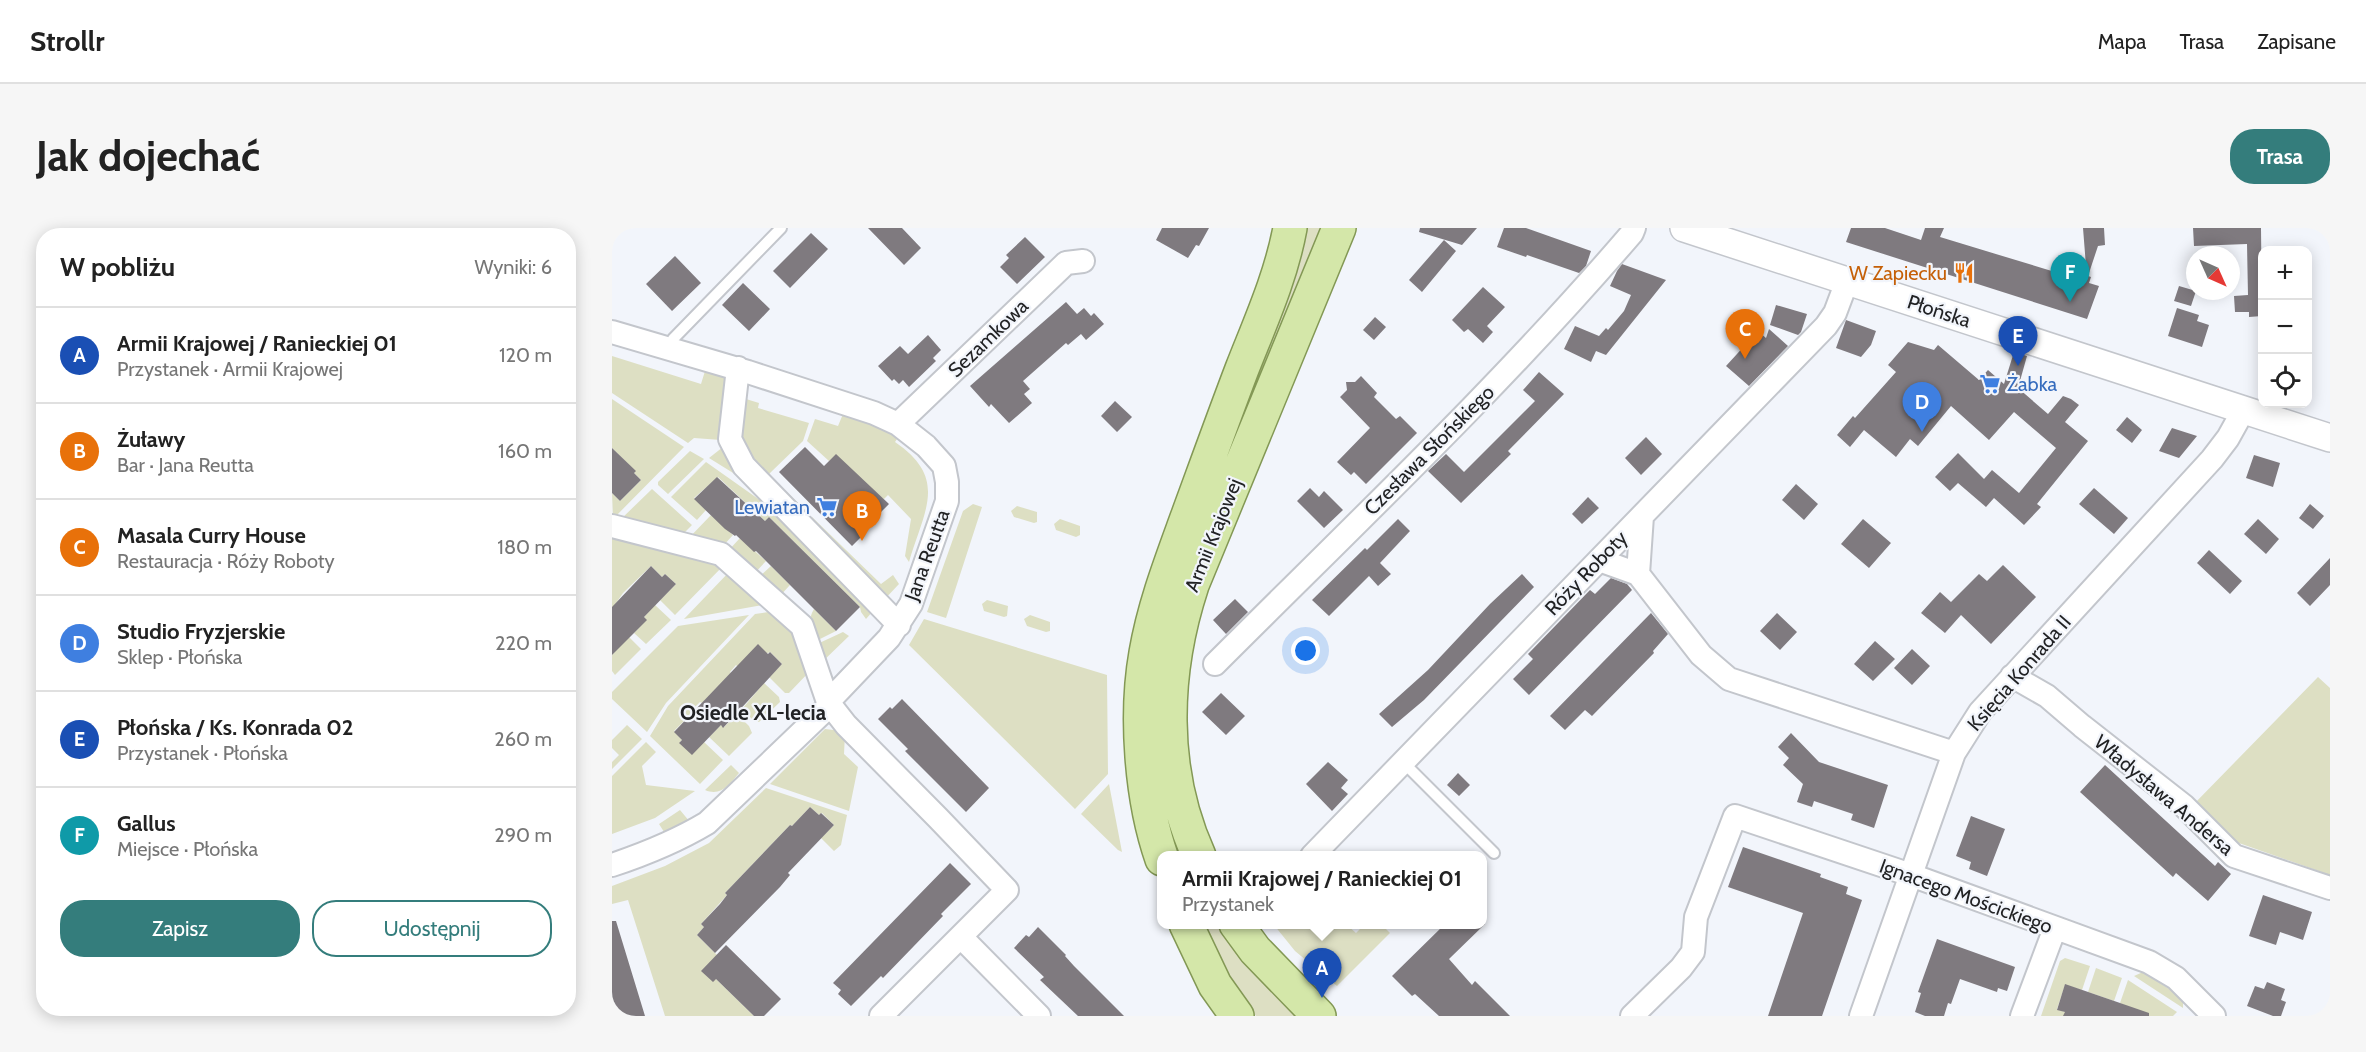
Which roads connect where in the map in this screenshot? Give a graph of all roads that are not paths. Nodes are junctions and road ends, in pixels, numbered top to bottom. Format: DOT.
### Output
graph roads {
  1 [pos="781,228"];
  2 [pos="1290,228"];
  3 [pos="1339,228"];
  4 [pos="1634,228"];
  5 [pos="1684,228"];
  6 [pos="1083,261"];
  7 [pos="1847,281"];
  8 [pos="612,332"];
  9 [pos="673,339"];
  10 [pos="738,368"];
  11 [pos="2243,411"];
  12 [pos="898,424"];
  13 [pos="2330,438"];
  14 [pos="1642,516"];
  15 [pos="612,526"];
  16 [pos="1599,560"];
  17 [pos="1638,574"];
  18 [pos="899,625"];
  19 [pos="1215,664"];
  20 [pos="2012,676"];
  21 [pos="828,702"];
  22 [pos="1954,753"];
  23 [pos="1402,762"];
  24 [pos="1159,851"];
  25 [pos="1198,851"];
  26 [pos="1316,851"];
  27 [pos="1494,853"];
  28 [pos="612,865"];
  29 [pos="1911,875"];
  30 [pos="2330,888"];
  31 [pos="2055,928"];
  32 [pos="1188,929"];
  33 [pos="1242,929"];
  34 [pos="961,937"];
  35 [pos="881,1016"];
  36 [pos="1039,1016"];
  37 [pos="1237,1016"];
  38 [pos="1319,1016"];
  39 [pos="1632,1016"];
  40 [pos="1862,1016"];
  41 [pos="2022,1016"];
  42 [pos="2214,1016"];
  1 -- 9 [label="lane"];
  2 -- 24 [label="main road, Armii Krajowej"];
  3 -- 25 [label="main road, Armii Krajowej"];
  4 -- 19 [label="street, Czesława Słońskiego"];
  5 -- 7 [label="street, Płońska"];
  6 -- 12 [label="street, Sezamkowa"];
  7 -- 11 [label="street, Płońska"];
  7 -- 14 [label="street, Róży Roboty"];
  8 -- 10 [label="street, Jana Reutta"];
  10 -- 12 [label="street, Jana Reutta"];
  10 -- 18 [label="street"];
  11 -- 13 [label="street, Płońska"];
  11 -- 20 [label="street, Księcia Konrada II"];
  12 -- 18 [label="street, Jana Reutta"];
  14 -- 16 [label="street, Róży Roboty"];
  14 -- 17 [label="street"];
  15 -- 21 [label="street"];
  16 -- 17 [label="street"];
  16 -- 23 [label="street, Róży Roboty"];
  17 -- 22 [label="street"];
  18 -- 21 [label="street, Jana Reutta"];
  20 -- 22 [label="street, Księcia Konrada II"];
  20 -- 30 [label="street, Władysława Andersa"];
  21 -- 28 [label="street, Jana Reutta"];
  21 -- 34 [label="street"];
  22 -- 29 [label="street, Księcia Konrada II"];
  23 -- 26 [label="street, Róży Roboty"];
  23 -- 27 [label="lane"];
  29 -- 31 [label="street, Ignacego Mościckiego"];
  29 -- 39 [label="street, Ignacego Mościckiego"];
  29 -- 40 [label="street, Księcia Konrada II"];
  31 -- 41 [label="street"];
  31 -- 42 [label="street, Ignacego Mościckiego"];
  32 -- 37 [label="main road"];
  33 -- 38 [label="main road"];
  34 -- 35 [label="street"];
  34 -- 36 [label="street"];
}
